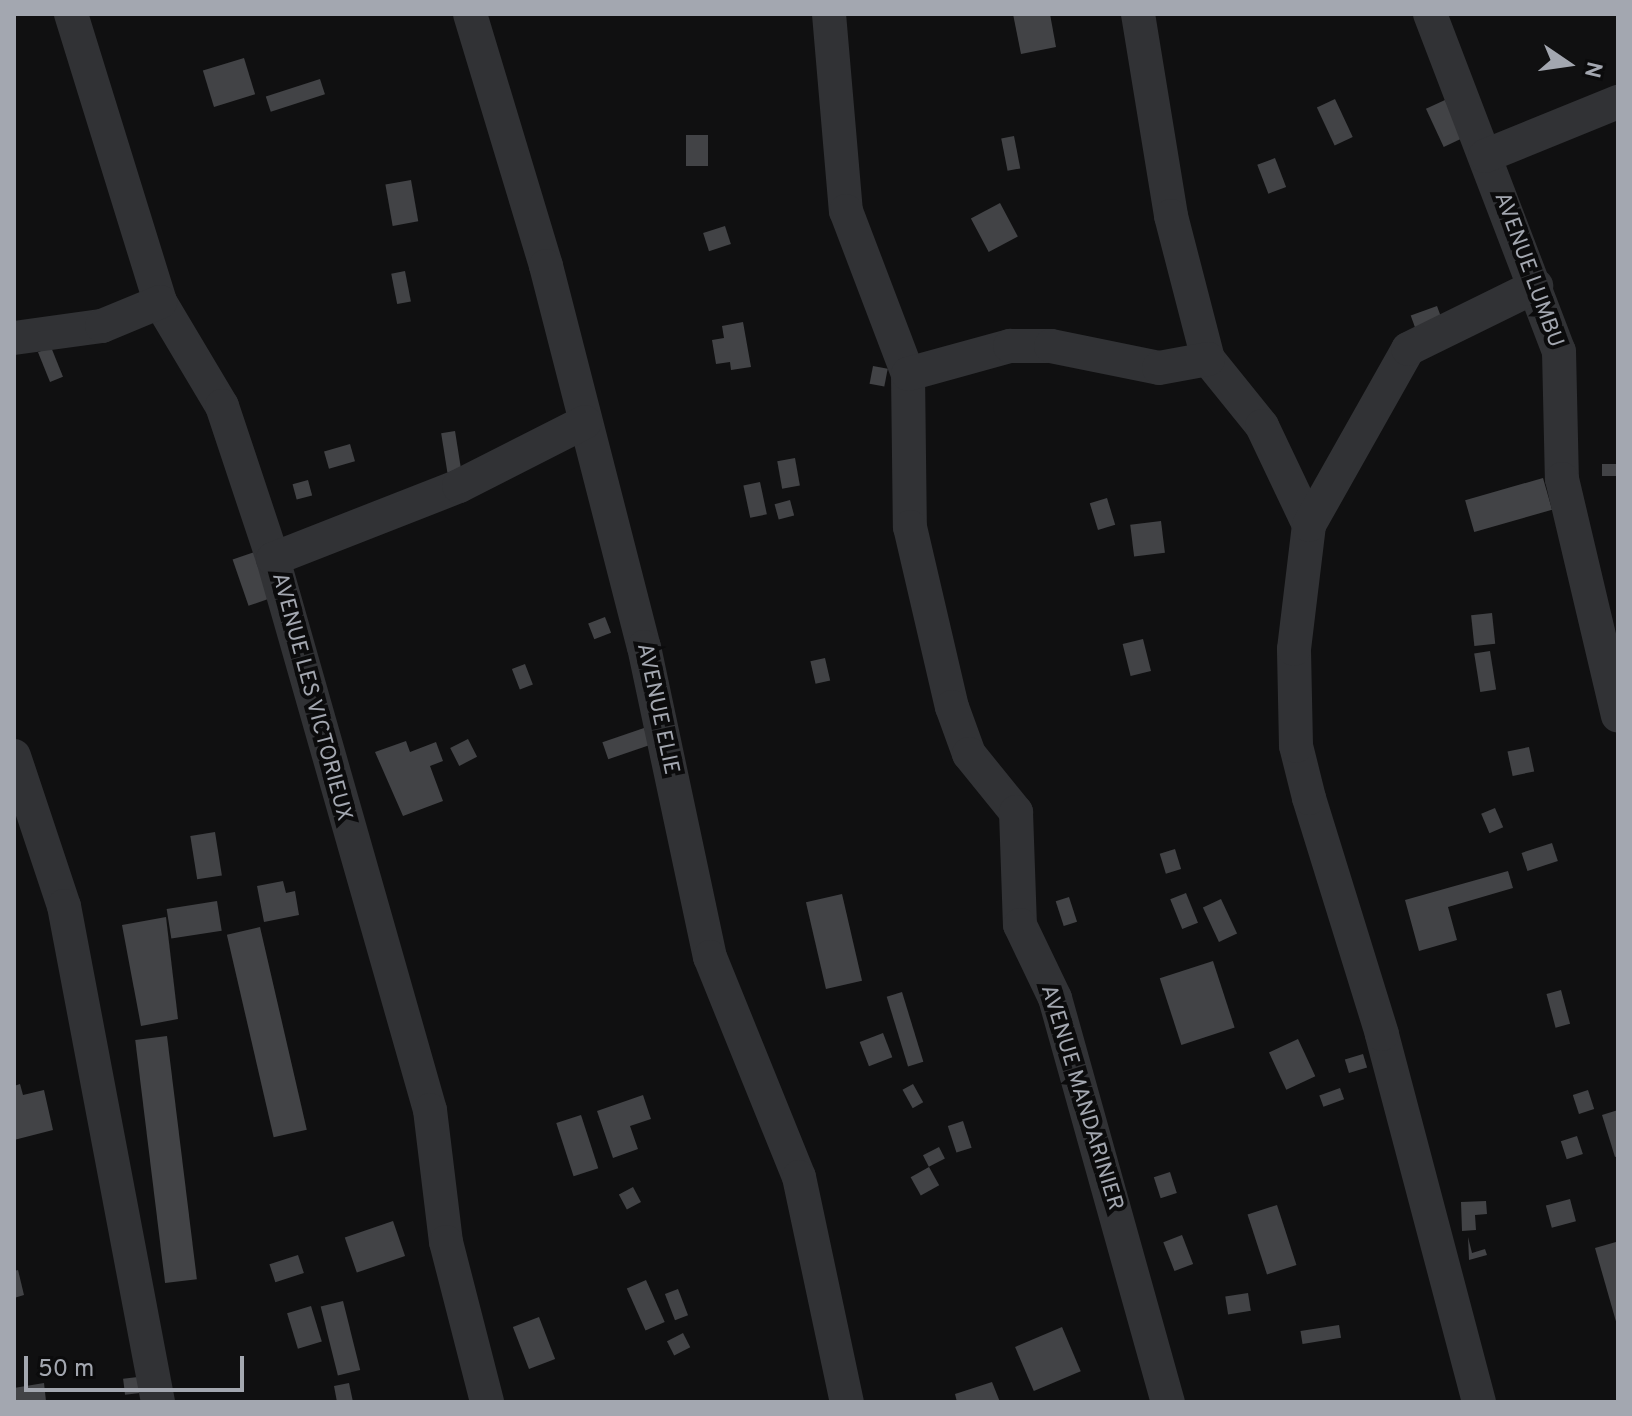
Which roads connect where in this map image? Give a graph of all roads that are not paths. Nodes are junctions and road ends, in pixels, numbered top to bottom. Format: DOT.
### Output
graph roads {
  1 [pos="71,14"];
  2 [pos="470,14"];
  3 [pos="829,14"];
  4 [pos="1138,14"];
  5 [pos="1430,14"];
  6 [pos="1618,102"];
  7 [pos="1485,156"];
  8 [pos="1536,286"];
  9 [pos="160,302"];
  10 [pos="14,338"];
  11 [pos="1208,359"];
  12 [pos="908,374"];
  13 [pos="585,422"];
  14 [pos="1309,525"];
  15 [pos="273,559"];
  16 [pos="1618,715"];
  17 [pos="14,756"];
  18 [pos="158,1402"];
  19 [pos="487,1402"];
  20 [pos="847,1402"];
  21 [pos="1168,1402"];
  22 [pos="1479,1402"];
  1 -- 9 [label="street, AVENUE LES VICTORIEUX"];
  2 -- 13 [label="street, AVENUE ELIE"];
  3 -- 12 [label="street, AVENUE MANDARINIER"];
  4 -- 11 [label="street"];
  5 -- 7 [label="street, AVENUE LUMBU"];
  6 -- 7 [label="street"];
  7 -- 8 [label="street, AVENUE LUMBU"];
  8 -- 14 [label="street"];
  8 -- 16 [label="street, AVENUE LUMBU"];
  9 -- 10 [label="street"];
  9 -- 15 [label="street, AVENUE LES VICTORIEUX"];
  11 -- 12 [label="street"];
  11 -- 14 [label="street"];
  12 -- 21 [label="street, AVENUE MANDARINIER"];
  13 -- 15 [label="street"];
  13 -- 20 [label="street, AVENUE ELIE"];
  14 -- 22 [label="street"];
  15 -- 19 [label="street, AVENUE LES VICTORIEUX"];
  17 -- 18 [label="street"];
}
